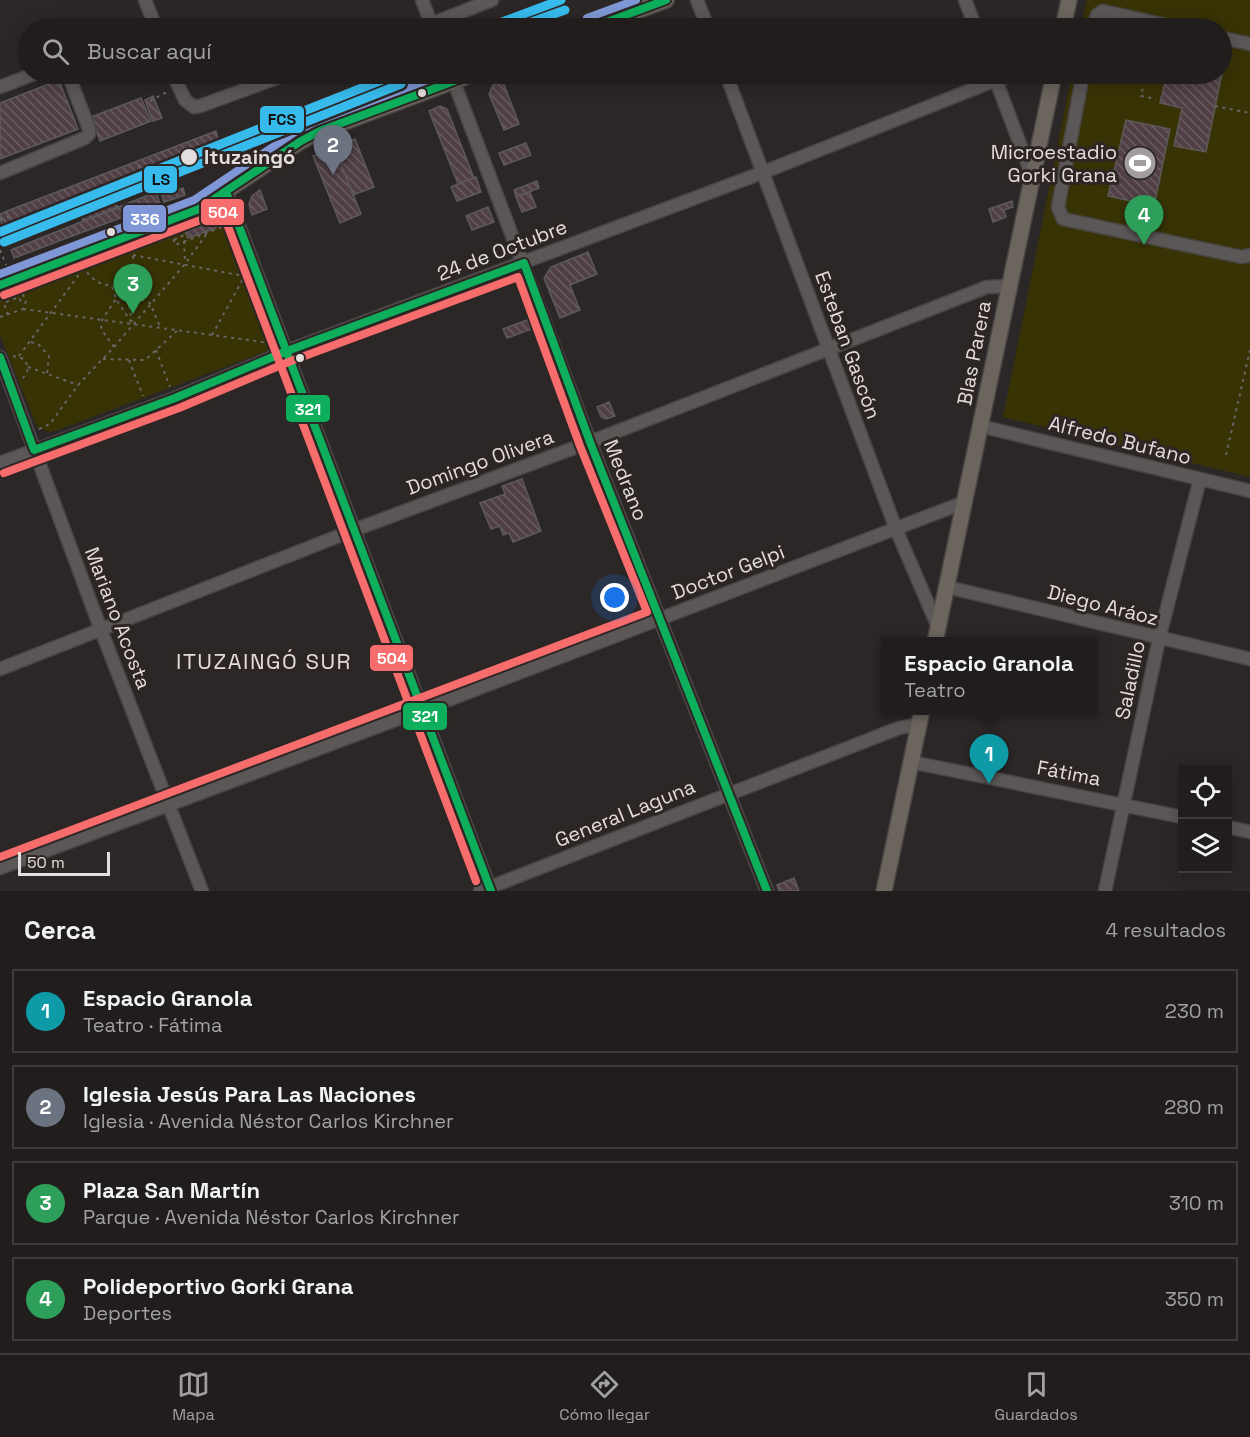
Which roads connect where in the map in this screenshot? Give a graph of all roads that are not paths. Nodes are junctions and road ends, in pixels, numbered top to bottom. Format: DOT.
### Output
graph roads {
  1 [pos="145,0"];
  2 [pos="422,0"];
  3 [pos="474,0"];
  4 [pos="492,0"];
  5 [pos="666,0"];
  6 [pos="697,0"];
  7 [pos="965,0"];
  8 [pos="1069,0"];
  9 [pos="152,18"];
  10 [pos="429,18"];
  11 [pos="440,18"];
  12 [pos="444,18"];
  13 [pos="618,18"];
  14 [pos="704,18"];
  15 [pos="972,18"];
  16 [pos="1065,18"];
  17 [pos="1096,18"];
  18 [pos="1134,18"];
  19 [pos="1232,40"];
  20 [pos="1250,44"];
  21 [pos="18,80"];
  22 [pos="72,84"];
  23 [pos="177,84"];
  24 [pos="260,84"];
  25 [pos="435,84"];
  26 [pos="455,84"];
  27 [pos="730,84"];
  28 [pos="978,84"];
  29 [pos="998,84"];
  30 [pos="1052,84"];
  31 [pos="1081,84"];
  32 [pos="0,87"];
  33 [pos="764,172"];
  34 [pos="0,173"];
  35 [pos="1032,176"];
  36 [pos="226,192"];
  37 [pos="1250,255"];
  38 [pos="524,263"];
  39 [pos="0,285"];
  40 [pos="1009,286"];
  41 [pos="286,348"];
  42 [pos="827,348"];
  43 [pos="0,358"];
  44 [pos="980,426"];
  45 [pos="590,442"];
  46 [pos="34,450"];
  47 [pos="0,463"];
  48 [pos="1200,479"];
  49 [pos="1250,491"];
  50 [pos="965,502"];
  51 [pos="896,528"];
  52 [pos="354,530"];
  53 [pos="947,587"];
  54 [pos="661,618"];
  55 [pos="101,630"];
  56 [pos="937,634"];
  57 [pos="1159,639"];
  58 [pos="1250,659"];
  59 [pos="0,669"];
  60 [pos="422,710"];
  61 [pos="920,717"];
  62 [pos="911,762"];
  63 [pos="728,794"];
  64 [pos="1124,804"];
  65 [pos="168,805"];
  66 [pos="1178,816"];
  67 [pos="1232,828"];
  68 [pos="1250,832"];
  69 [pos="0,868"];
  70 [pos="487,890"];
  71 [pos="202,891"];
  72 [pos="767,891"];
  73 [pos="884,891"];
  74 [pos="1105,891"];
  1 -- 9 [label="street"];
  2 -- 10 [label="street"];
  3 -- 11 [label="street"];
  4 -- 12 [label="street"];
  5 -- 13 [label="main road"];
  6 -- 14 [label="street"];
  7 -- 15 [label="street"];
  8 -- 16 [label="main road"];
  17 -- 18 [label="street"];
  19 -- 20 [label="street"];
  21 -- 32 [label="street"];
  22 -- 34 [label="street"];
  23 -- 24 [label="street"];
  25 -- 36 [label="main road"];
  26 -- 38 [label="street, Medrano"];
  27 -- 33 [label="street, Esteban Gascón"];
  28 -- 33 [label="street, 24 de Octubre"];
  29 -- 35 [label="street"];
  30 -- 35 [label="main road, Blas Parera"];
  31 -- 37 [label="street"];
  33 -- 38 [label="street, 24 de Octubre"];
  33 -- 42 [label="street, Esteban Gascón"];
  35 -- 40 [label="main road, Blas Parera"];
  36 -- 39 [label="main road"];
  36 -- 41 [label="street"];
  38 -- 41 [label="street, 24 de Octubre"];
  38 -- 45 [label="street, Medrano"];
  40 -- 42 [label="street, Domingo Olivera"];
  40 -- 44 [label="main road, Blas Parera"];
  41 -- 46 [label="street, 24 de Octubre"];
  41 -- 52 [label="street"];
  42 -- 45 [label="street, Domingo Olivera"];
  42 -- 51 [label="street, Esteban Gascón"];
  43 -- 46 [label="street, Mariano Acosta"];
  44 -- 48 [label="street, Alfredo Bufano"];
  44 -- 50 [label="main road, Blas Parera"];
  45 -- 52 [label="street, Domingo Olivera"];
  45 -- 54 [label="street, Medrano"];
  46 -- 47 [label="street, 24 de Octubre"];
  46 -- 55 [label="street, Mariano Acosta"];
  48 -- 49 [label="street, Alfredo Bufano"];
  48 -- 57 [label="street, Saladillo"];
  50 -- 51 [label="street, Doctor Gelpi"];
  50 -- 53 [label="main road, Blas Parera"];
  51 -- 54 [label="street, Doctor Gelpi"];
  51 -- 56 [label="street, Esteban Gascón"];
  52 -- 55 [label="street, Domingo Olivera"];
  52 -- 60 [label="street"];
  53 -- 56 [label="main road, Blas Parera"];
  53 -- 57 [label="street, Diego Aráoz"];
  54 -- 60 [label="street, Doctor Gelpi"];
  54 -- 63 [label="street, Medrano"];
  55 -- 59 [label="street, Domingo Olivera"];
  55 -- 65 [label="street, Mariano Acosta"];
  57 -- 58 [label="street, Diego Aráoz"];
  57 -- 64 [label="street, Saladillo"];
  60 -- 65 [label="street, Doctor Gelpi"];
  60 -- 70 [label="street"];
  61 -- 62 [label="main road"];
  61 -- 63 [label="street, General Laguna"];
  62 -- 64 [label="street, Fátima"];
  62 -- 73 [label="main road"];
  63 -- 70 [label="street, General Laguna"];
  63 -- 72 [label="street, Medrano"];
  64 -- 66 [label="street, Fátima"];
  64 -- 74 [label="street, Saladillo"];
  65 -- 69 [label="street, Doctor Gelpi"];
  65 -- 71 [label="street, Mariano Acosta"];
  67 -- 68 [label="street"];
}
